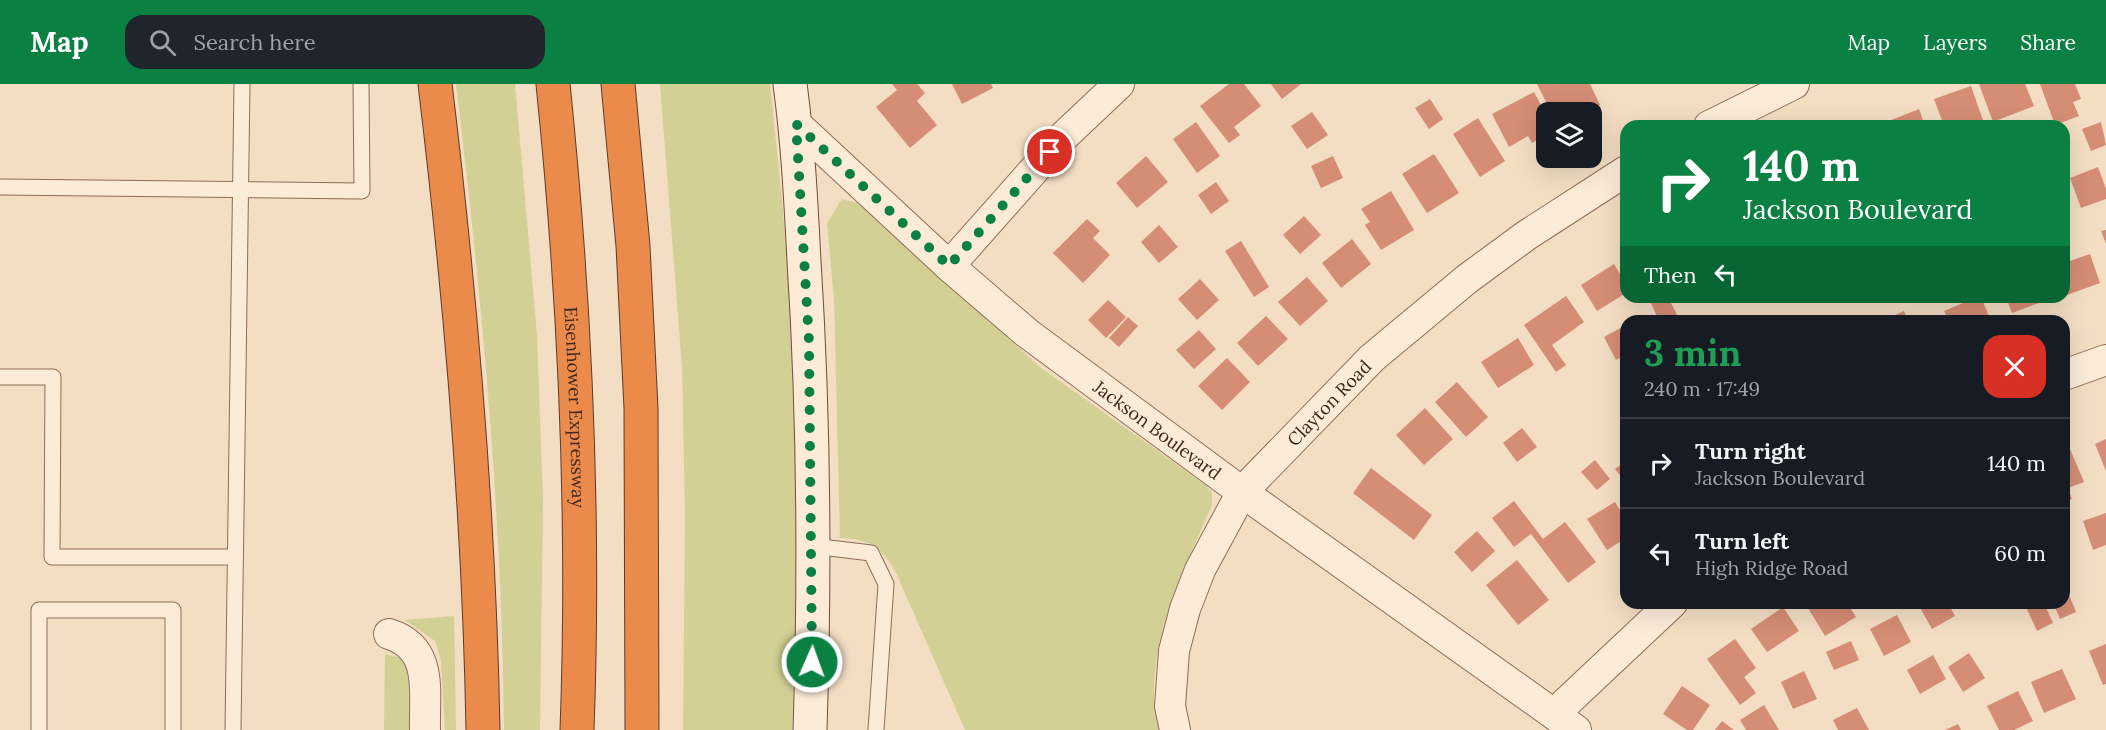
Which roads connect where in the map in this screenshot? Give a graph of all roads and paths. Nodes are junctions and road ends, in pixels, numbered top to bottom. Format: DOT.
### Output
graph roads {
  1 [pos="242,84"];
  2 [pos="361,84"];
  3 [pos="435,84"];
  4 [pos="554,84"];
  5 [pos="618,84"];
  6 [pos="790,84"];
  7 [pos="1119,84"];
  8 [pos="1794,84"];
  9 [pos="1721,120"];
  10 [pos="796,124"];
  11 [pos="1620,175"];
  12 [pos="0,188"];
  13 [pos="241,190"];
  14 [pos="949,266"];
  15 [pos="2106,360"];
  16 [pos="2070,373"];
  17 [pos="0,377"];
  18 [pos="1242,492"];
  19 [pos="813,546"];
  20 [pos="236,557"];
  21 [pos="1667,609"];
  22 [pos="388,634"];
  23 [pos="1565,722"];
  24 [pos="39,730"];
  25 [pos="173,730"];
  26 [pos="233,730"];
  27 [pos="425,730"];
  28 [pos="483,730"];
  29 [pos="578,730"];
  30 [pos="642,730"];
  31 [pos="810,730"];
  32 [pos="876,730"];
  33 [pos="1174,730"];
  1 -- 13 [label="lane"];
  2 -- 13 [label="lane"];
  3 -- 28 [label="highway"];
  4 -- 29 [label="highway, Eisenhower Expressway"];
  5 -- 30 [label="highway"];
  6 -- 10 [label="main road"];
  7 -- 14 [label="street"];
  8 -- 9 [label="street"];
  10 -- 14 [label="street, Jackson Boulevard"];
  10 -- 19 [label="main road"];
  11 -- 18 [label="street, Clayton Road"];
  12 -- 13 [label="lane"];
  13 -- 20 [label="lane"];
  14 -- 18 [label="street, Jackson Boulevard"];
  15 -- 16 [label="street"];
  17 -- 20 [label="lane"];
  18 -- 23 [label="street, Jackson Boulevard"];
  18 -- 33 [label="street, Clayton Road"];
  19 -- 31 [label="main road"];
  19 -- 32 [label="lane"];
  20 -- 26 [label="lane"];
  21 -- 23 [label="street"];
  22 -- 27 [label="street"];
  24 -- 25 [label="lane"];
}
